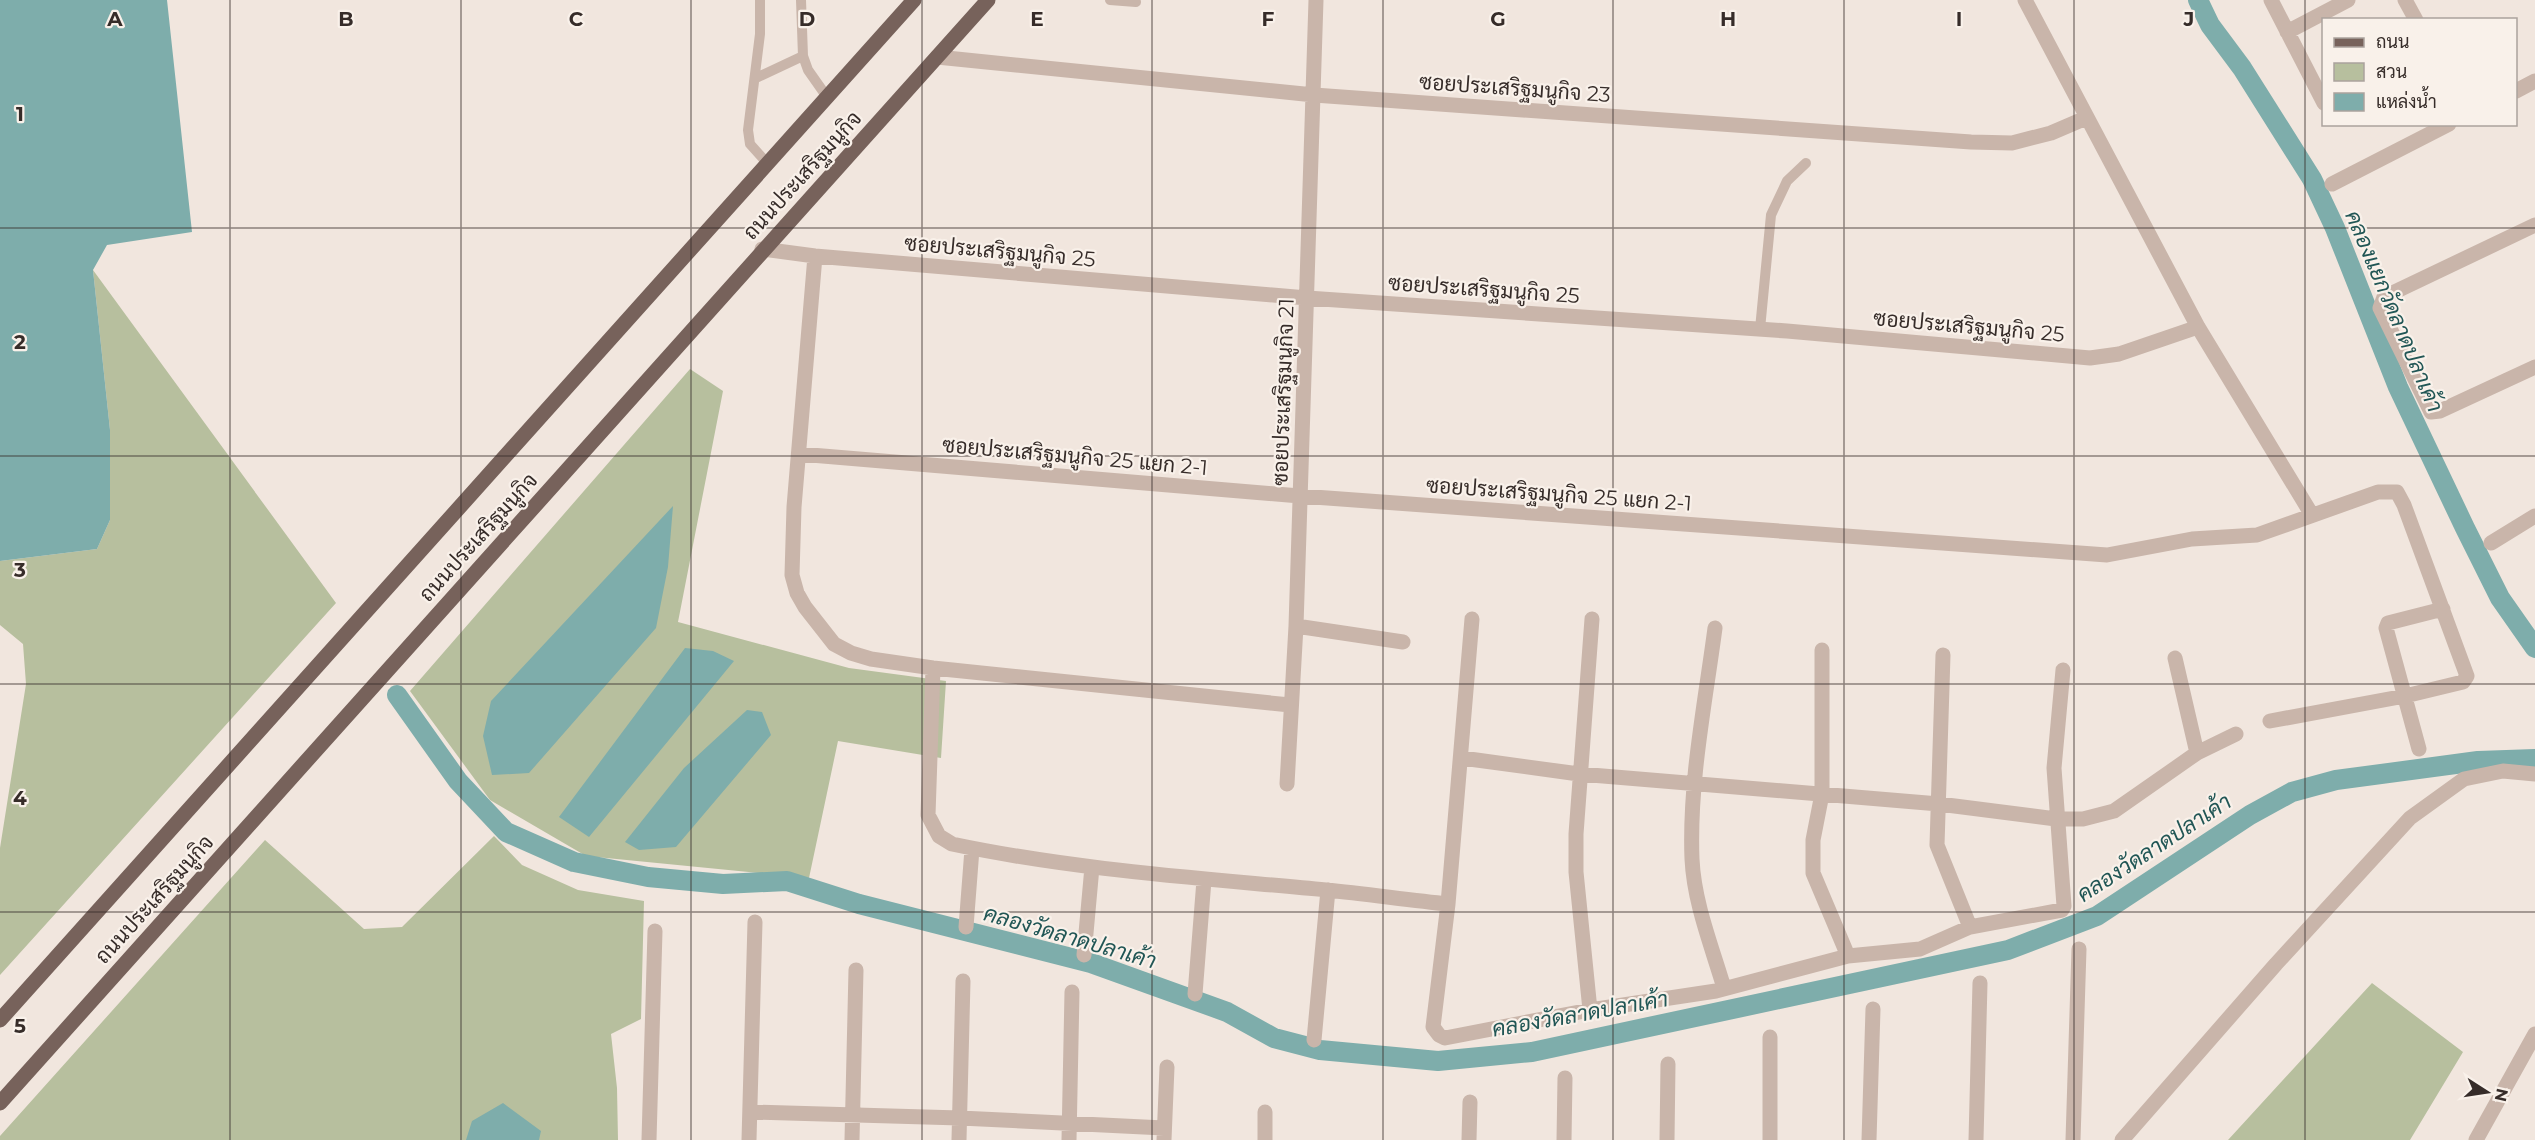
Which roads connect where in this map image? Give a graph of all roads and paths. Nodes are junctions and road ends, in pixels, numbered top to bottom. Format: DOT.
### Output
graph roads {
  1 [pos="760,0"];
  2 [pos="801,0"];
  3 [pos="914,0"];
  4 [pos="988,0"];
  5 [pos="1110,0"];
  6 [pos="1317,0"];
  7 [pos="2025,0"];
  8 [pos="2271,0"];
  9 [pos="2348,0"];
  10 [pos="2405,0"];
  11 [pos="1136,2"];
  12 [pos="2415,18"];
  13 [pos="2287,32"];
  14 [pos="803,56"];
  15 [pos="937,57"];
  16 [pos="756,78"];
  17 [pos="2535,81"];
  18 [pos="2517,90"];
  19 [pos="1314,95"];
  20 [pos="827,97"];
  21 [pos="2322,99"];
  22 [pos="2086,118"];
  23 [pos="2445,126"];
  24 [pos="767,163"];
  25 [pos="1806,163"];
  26 [pos="2332,184"];
  27 [pos="2535,225"];
  28 [pos="762,249"];
  29 [pos="815,256"];
  30 [pos="1307,298"];
  31 [pos="2198,327"];
  32 [pos="1760,329"];
  33 [pos="2535,367"];
  34 [pos="799,454"];
  35 [pos="1300,496"];
  36 [pos="2312,515"];
  37 [pos="2535,516"];
  38 [pos="2491,543"];
  39 [pos="2443,609"];
  40 [pos="1472,619"];
  41 [pos="1592,619"];
  42 [pos="1296,626"];
  43 [pos="1715,628"];
  44 [pos="1403,642"];
  45 [pos="1822,650"];
  46 [pos="1944,655"];
  47 [pos="2175,658"];
  48 [pos="933,668"];
  49 [pos="2063,670"];
  50 [pos="2405,696"];
  51 [pos="1290,705"];
  52 [pos="2270,722"];
  53 [pos="2236,734"];
  54 [pos="2419,749"];
  55 [pos="2197,753"];
  56 [pos="1462,759"];
  57 [pos="1579,774"];
  58 [pos="2535,774"];
  59 [pos="1287,784"];
  60 [pos="1695,784"];
  61 [pos="1822,794"];
  62 [pos="1939,804"];
  63 [pos="2056,819"];
  64 [pos="972,849"];
  65 [pos="1092,867"];
  66 [pos="1204,880"];
  67 [pos="1328,890"];
  68 [pos="1448,904"];
  69 [pos="755,922"];
  70 [pos="966,927"];
  71 [pos="1970,927"];
  72 [pos="655,931"];
  73 [pos="2079,949"];
  74 [pos="1084,955"];
  75 [pos="1848,956"];
  76 [pos="856,970"];
  77 [pos="963,981"];
  78 [pos="1980,982"];
  79 [pos="1724,988"];
  80 [pos="1072,992"];
  81 [pos="1195,994"];
  82 [pos="1873,1009"];
  83 [pos="1590,1010"];
  84 [pos="0,1020"];
  85 [pos="2535,1034"];
  86 [pos="1770,1037"];
  87 [pos="1314,1040"];
  88 [pos="1668,1064"];
  89 [pos="1167,1067"];
  90 [pos="1564,1078"];
  91 [pos="1470,1102"];
  92 [pos="0,1103"];
  93 [pos="750,1112"];
  94 [pos="1265,1112"];
  95 [pos="852,1114"];
  96 [pos="960,1118"];
  97 [pos="1069,1122"];
  98 [pos="1164,1134"];
  99 [pos="649,1140"];
  100 [pos="749,1140"];
  101 [pos="852,1140"];
  102 [pos="959,1140"];
  103 [pos="1069,1140"];
  104 [pos="1265,1140"];
  105 [pos="1469,1140"];
  106 [pos="1564,1140"];
  107 [pos="1667,1140"];
  108 [pos="1770,1140"];
  109 [pos="1869,1140"];
  110 [pos="1976,1140"];
  111 [pos="2073,1140"];
  112 [pos="2122,1140"];
  113 [pos="2476,1140"];
  1 -- 16 [label="lane"];
  2 -- 14 [label="lane"];
  3 -- 20 [label="main road, ถนนประเสริฐมนูกิจ"];
  4 -- 15 [label="main road, ถนนประเสริฐมนูกิจ"];
  5 -- 11 [label="lane"];
  6 -- 19 [label="street, ซอยประเสริฐมนูกิจ 21"];
  7 -- 22 [label="street"];
  8 -- 13 [label="street"];
  9 -- 13 [label="street"];
  10 -- 12 [label="street"];
  13 -- 21 [label="street"];
  14 -- 16 [label="lane"];
  14 -- 20 [label="lane"];
  15 -- 19 [label="street, ซอยประเสริฐมนูกิจ 23"];
  15 -- 28 [label="main road, ถนนประเสริฐมนูกิจ"];
  16 -- 24 [label="lane"];
  17 -- 18 [label="street"];
  19 -- 22 [label="street, ซอยประเสริฐมนูกิจ 23"];
  19 -- 30 [label="street, ซอยประเสริฐมนูกิจ 21"];
  20 -- 24 [label="main road, ถนนประเสริฐมนูกิจ"];
  22 -- 31 [label="street"];
  23 -- 26 [label="street"];
  24 -- 84 [label="main road, ถนนประเสริฐมนูกิจ"];
  25 -- 32 [label="lane"];
  27 -- 33 [label="street"];
  28 -- 29 [label="street, ซอยประเสริฐมนูกิจ 25"];
  28 -- 92 [label="main road, ถนนประเสริฐมนูกิจ"];
  29 -- 30 [label="street, ซอยประเสริฐมนูกิจ 25"];
  29 -- 34 [label="street"];
  30 -- 32 [label="street, ซอยประเสริฐมนูกิจ 25"];
  30 -- 35 [label="street, ซอยประเสริฐมนูกิจ 21"];
  31 -- 32 [label="street, ซอยประเสริฐมนูกิจ 25"];
  31 -- 36 [label="street"];
  34 -- 35 [label="street, ซอยประเสริฐมนูกิจ 25 แยก 2-1"];
  34 -- 48 [label="street"];
  35 -- 36 [label="street, ซอยประเสริฐมนูกิจ 25 แยก 2-1"];
  35 -- 42 [label="street, ซอยประเสริฐมนูกิจ 21"];
  36 -- 39 [label="street, ซอยประเสริฐมนูกิจ 25 แยก 2-1"];
  37 -- 38 [label="street"];
  39 -- 50 [label="street"];
  39 -- 50 [label="street"];
  40 -- 56 [label="street"];
  41 -- 57 [label="street"];
  42 -- 44 [label="street"];
  42 -- 51 [label="street, ซอยประเสริฐมนูกิจ 21"];
  43 -- 60 [label="street"];
  45 -- 61 [label="street"];
  46 -- 62 [label="street"];
  47 -- 55 [label="street"];
  48 -- 51 [label="street"];
  48 -- 64 [label="street"];
  49 -- 63 [label="street"];
  50 -- 52 [label="street"];
  50 -- 54 [label="street"];
  51 -- 59 [label="street, ซอยประเสริฐมนูกิจ 21"];
  53 -- 55 [label="street"];
  55 -- 63 [label="street"];
  56 -- 57 [label="street"];
  56 -- 68 [label="street"];
  57 -- 60 [label="street"];
  57 -- 83 [label="street"];
  58 -- 112 [label="street"];
  60 -- 61 [label="street"];
  60 -- 79 [label="street"];
  61 -- 62 [label="street"];
  61 -- 75 [label="street"];
  62 -- 63 [label="street"];
  62 -- 71 [label="street"];
  63 -- 71 [label="street"];
  64 -- 65 [label="street"];
  64 -- 70 [label="street"];
  65 -- 66 [label="street"];
  65 -- 74 [label="street"];
  66 -- 67 [label="street"];
  66 -- 81 [label="street"];
  67 -- 68 [label="street"];
  67 -- 87 [label="street"];
  68 -- 83 [label="street"];
  69 -- 93 [label="street"];
  71 -- 75 [label="street"];
  72 -- 99 [label="street"];
  73 -- 111 [label="street"];
  75 -- 79 [label="street"];
  76 -- 95 [label="street"];
  77 -- 96 [label="street"];
  78 -- 110 [label="street"];
  79 -- 83 [label="street"];
  80 -- 97 [label="street"];
  82 -- 109 [label="street"];
  85 -- 113 [label="street"];
  86 -- 108 [label="street"];
  88 -- 107 [label="street"];
  89 -- 98 [label="street"];
  90 -- 106 [label="street"];
  91 -- 105 [label="street"];
  93 -- 95 [label="street"];
  93 -- 100 [label="street"];
  94 -- 104 [label="street"];
  95 -- 96 [label="street"];
  95 -- 101 [label="street"];
  96 -- 97 [label="street"];
  96 -- 102 [label="street"];
  97 -- 98 [label="street"];
  97 -- 103 [label="street"];
}
